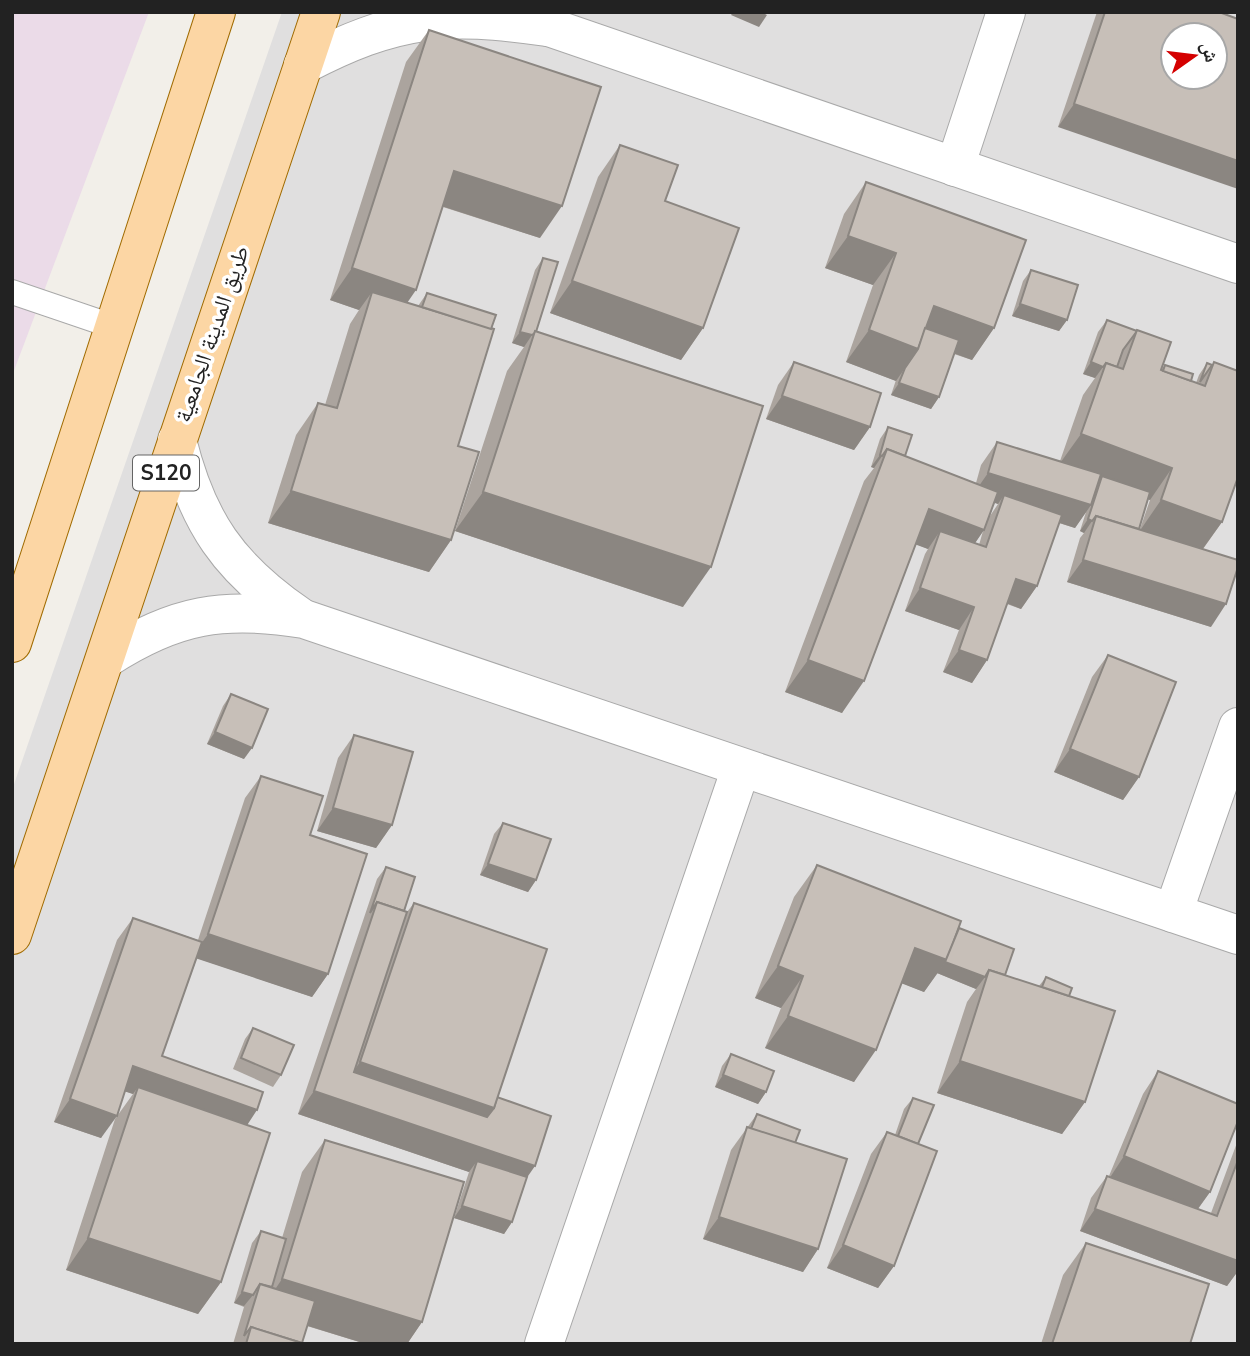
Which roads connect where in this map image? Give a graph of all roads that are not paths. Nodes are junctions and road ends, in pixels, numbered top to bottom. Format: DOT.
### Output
graph roads {
  1 [pos="216,12"];
  2 [pos="321,12"];
  3 [pos="1006,12"];
  4 [pos="534,20"];
  5 [pos="303,65"];
  6 [pos="954,167"];
  7 [pos="1238,264"];
  8 [pos="12,292"];
  9 [pos="112,326"];
  10 [pos="177,440"];
  11 [pos="304,619"];
  12 [pos="12,643"];
  13 [pos="107,658"];
  14 [pos="1238,727"];
  15 [pos="741,768"];
  16 [pos="1173,913"];
  17 [pos="12,935"];
  18 [pos="1238,935"];
  19 [pos="544,1344"];
  1 -- 9 [label="main road"];
  2 -- 5 [label="main road, طريق المدينة الجامعية / S120"];
  3 -- 6 [label="street"];
  4 -- 5 [label="street"];
  4 -- 6 [label="street"];
  5 -- 10 [label="main road, طريق المدينة الجامعية / S120"];
  6 -- 7 [label="street"];
  8 -- 9 [label="lane"];
  9 -- 12 [label="main road"];
  10 -- 11 [label="street"];
  10 -- 13 [label="main road, طريق المدينة الجامعية / S120"];
  11 -- 13 [label="street"];
  11 -- 15 [label="street"];
  13 -- 17 [label="main road, طريق المدينة الجامعية / S120"];
  14 -- 16 [label="street"];
  15 -- 16 [label="street"];
  15 -- 19 [label="street"];
  16 -- 18 [label="street"];
}
